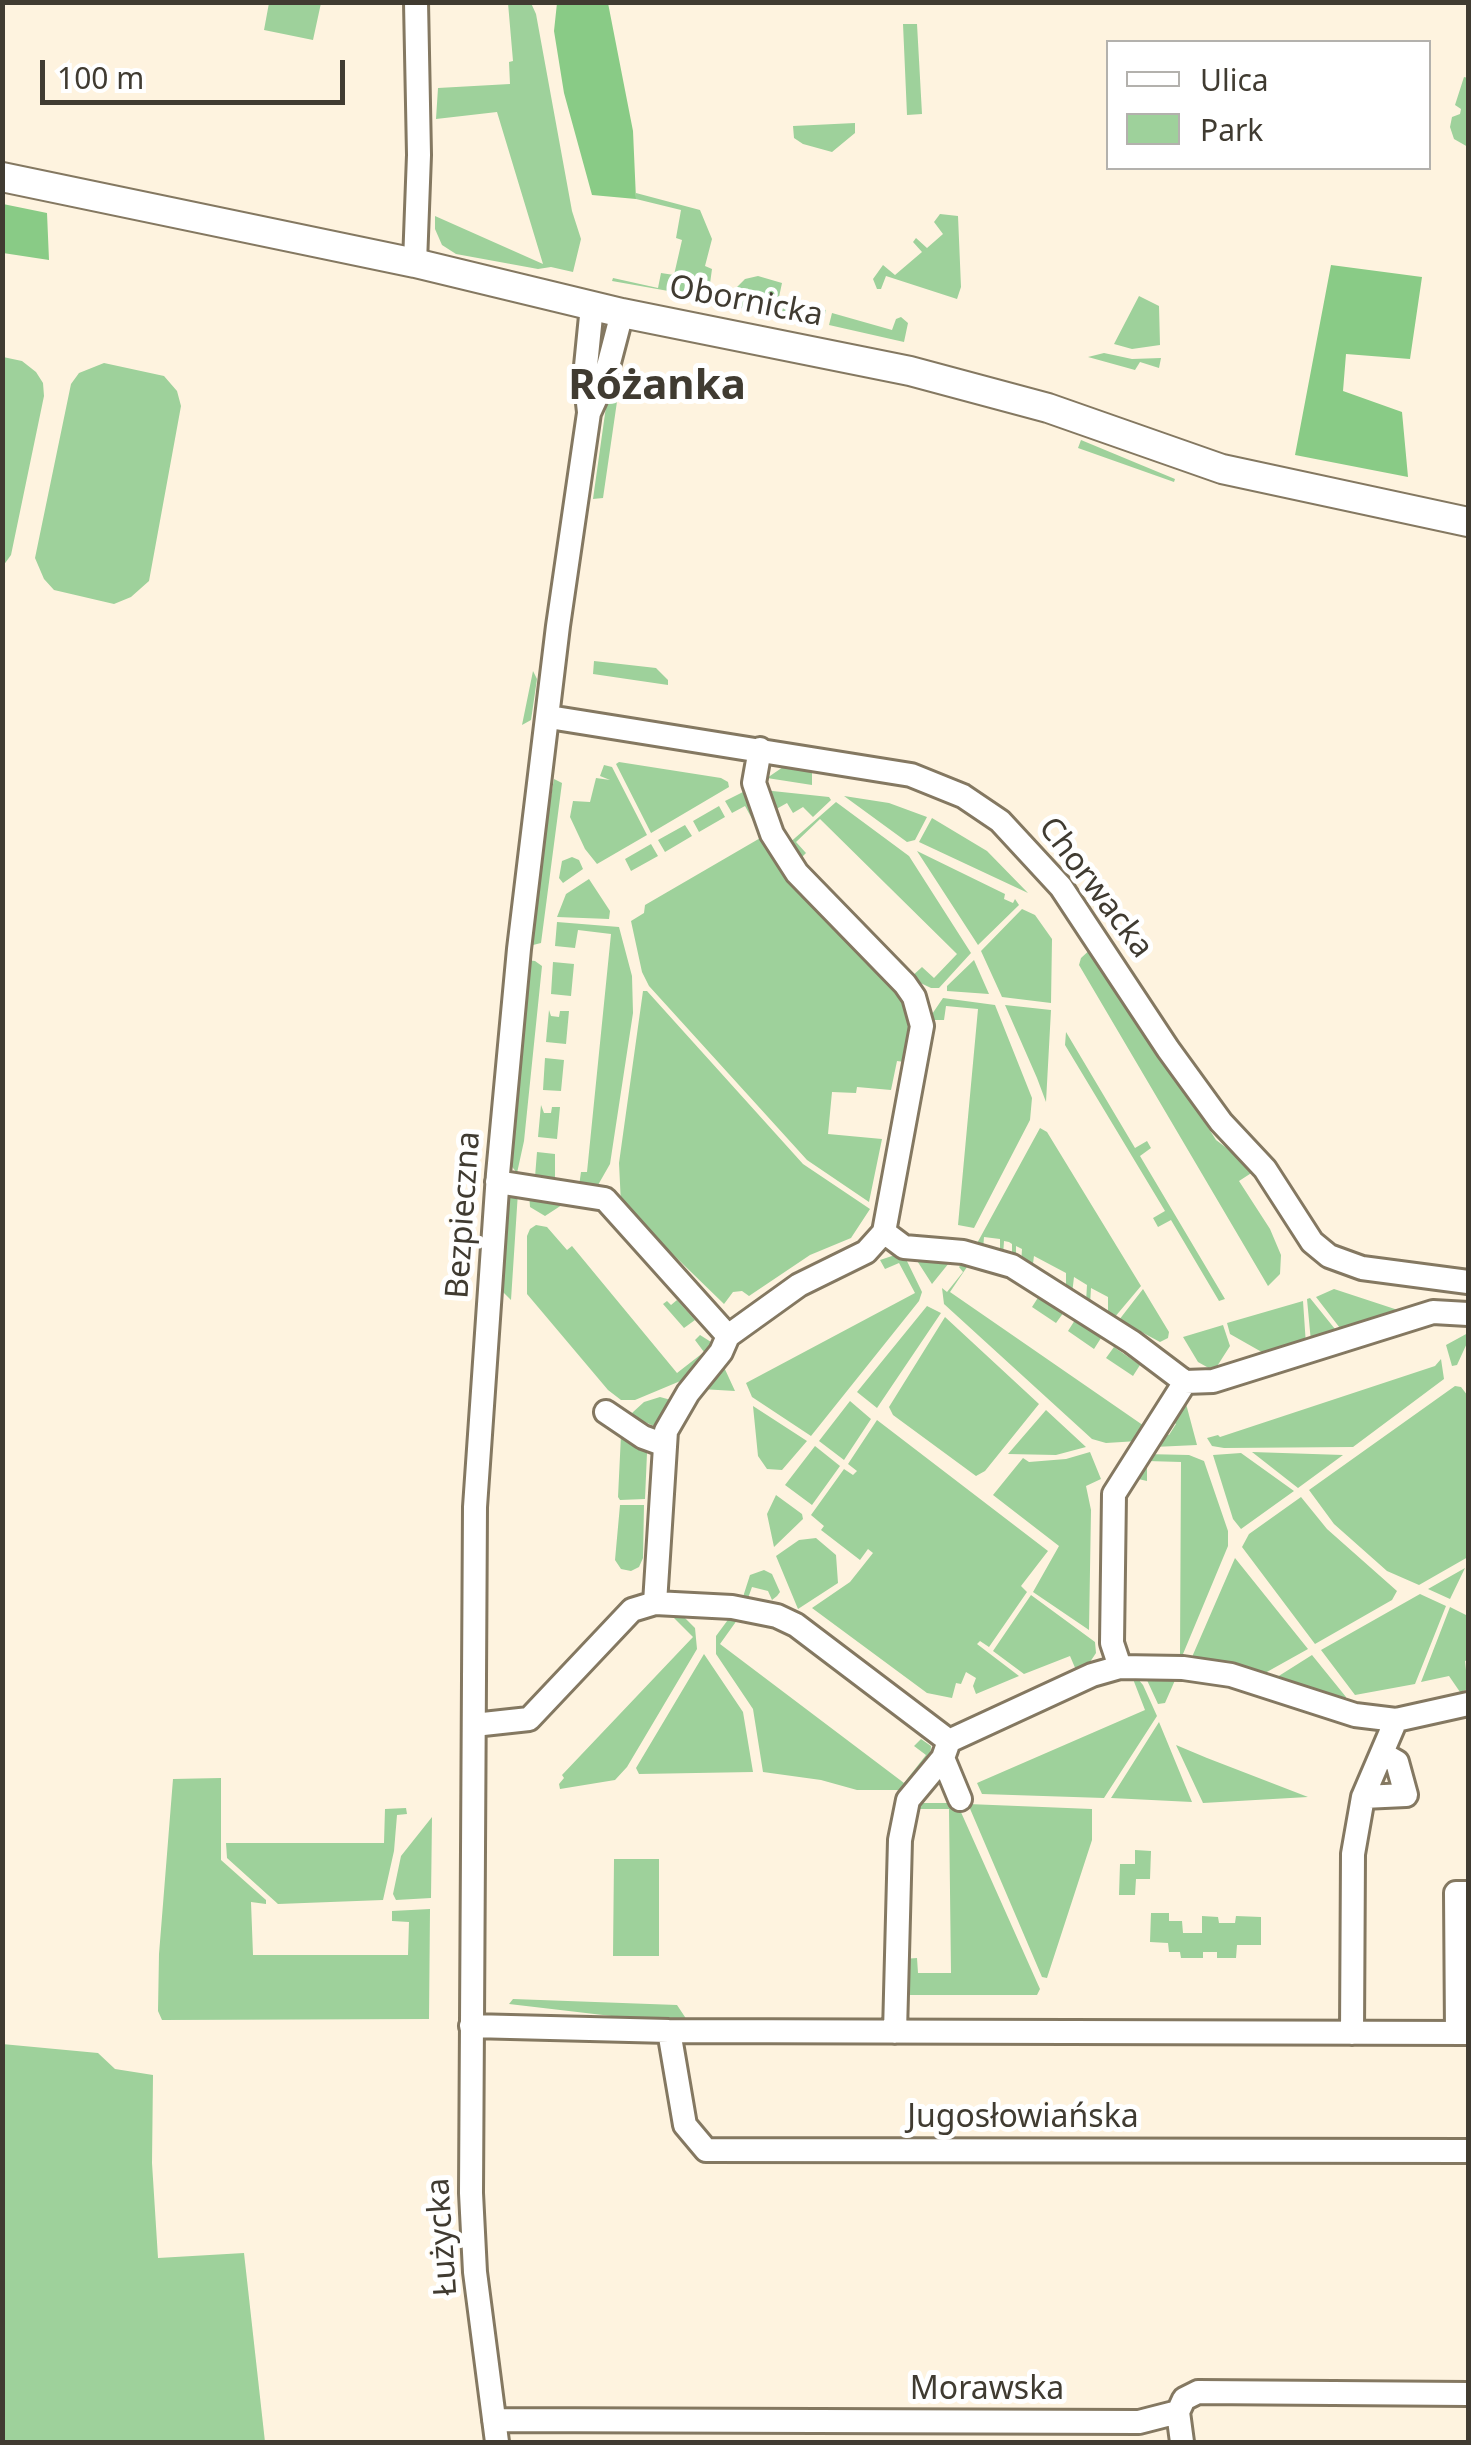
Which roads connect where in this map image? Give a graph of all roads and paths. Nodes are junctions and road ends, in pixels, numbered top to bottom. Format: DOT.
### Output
graph roads {
  1 [pos="416,2"];
  2 [pos="2,177"];
  3 [pos="415,263"];
  4 [pos="592,306"];
  5 [pos="622,313"];
  6 [pos="590,413"];
  7 [pos="1468,522"];
  8 [pos="549,717"];
  9 [pos="760,749"];
  10 [pos="497,1182"];
  11 [pos="884,1232"];
  12 [pos="1468,1282"];
  13 [pos="1468,1314"];
  14 [pos="728,1336"];
  15 [pos="1185,1382"];
  16 [pos="606,1412"];
  17 [pos="665,1445"];
  18 [pos="655,1603"];
  19 [pos="1120,1667"];
  20 [pos="1468,1704"];
  21 [pos="1396,1720"];
  22 [pos="474,1725"];
  23 [pos="946,1749"];
  24 [pos="1383,1754"];
  25 [pos="1363,1797"];
  26 [pos="960,1800"];
  27 [pos="1468,1893"];
  28 [pos="471,2026"];
  29 [pos="669,2032"];
  30 [pos="895,2032"];
  31 [pos="1352,2033"];
  32 [pos="1463,2033"];
  33 [pos="1468,2151"];
  34 [pos="1468,2394"];
  35 [pos="1178,2412"];
  36 [pos="495,2431"];
  37 [pos="1182,2442"];
  1 -- 3 [label="street"];
  2 -- 3 [label="main road, Obornicka"];
  3 -- 4 [label="main road, Obornicka"];
  4 -- 5 [label="main road, Obornicka"];
  4 -- 6 [label="street, Bezpieczna"];
  5 -- 6 [label="street, Bezpieczna"];
  5 -- 7 [label="main road, Obornicka"];
  6 -- 8 [label="street, Bezpieczna"];
  8 -- 9 [label="street, Chorwacka"];
  8 -- 10 [label="street, Bezpieczna"];
  9 -- 11 [label="street"];
  9 -- 12 [label="street, Chorwacka"];
  10 -- 14 [label="street"];
  10 -- 22 [label="street, Bezpieczna"];
  11 -- 14 [label="street"];
  11 -- 15 [label="street"];
  13 -- 15 [label="street"];
  14 -- 17 [label="street"];
  15 -- 19 [label="street"];
  16 -- 17 [label="street"];
  17 -- 18 [label="street"];
  18 -- 22 [label="street"];
  18 -- 23 [label="street"];
  19 -- 21 [label="street"];
  19 -- 23 [label="street"];
  20 -- 21 [label="street"];
  21 -- 24 [label="street"];
  22 -- 28 [label="street, Bezpieczna"];
  23 -- 26 [label="street"];
  23 -- 30 [label="street"];
  24 -- 25 [label="street"];
  24 -- 25 [label="street"];
  25 -- 31 [label="street"];
  27 -- 32 [label="street"];
  28 -- 29 [label="street"];
  28 -- 36 [label="street, Łużycka"];
  29 -- 30 [label="street"];
  29 -- 33 [label="street, Jugosłowiańska"];
  30 -- 31 [label="street"];
  31 -- 32 [label="street"];
  34 -- 35 [label="street, Morawska"];
  35 -- 36 [label="street, Morawska"];
  35 -- 37 [label="street"];
}
